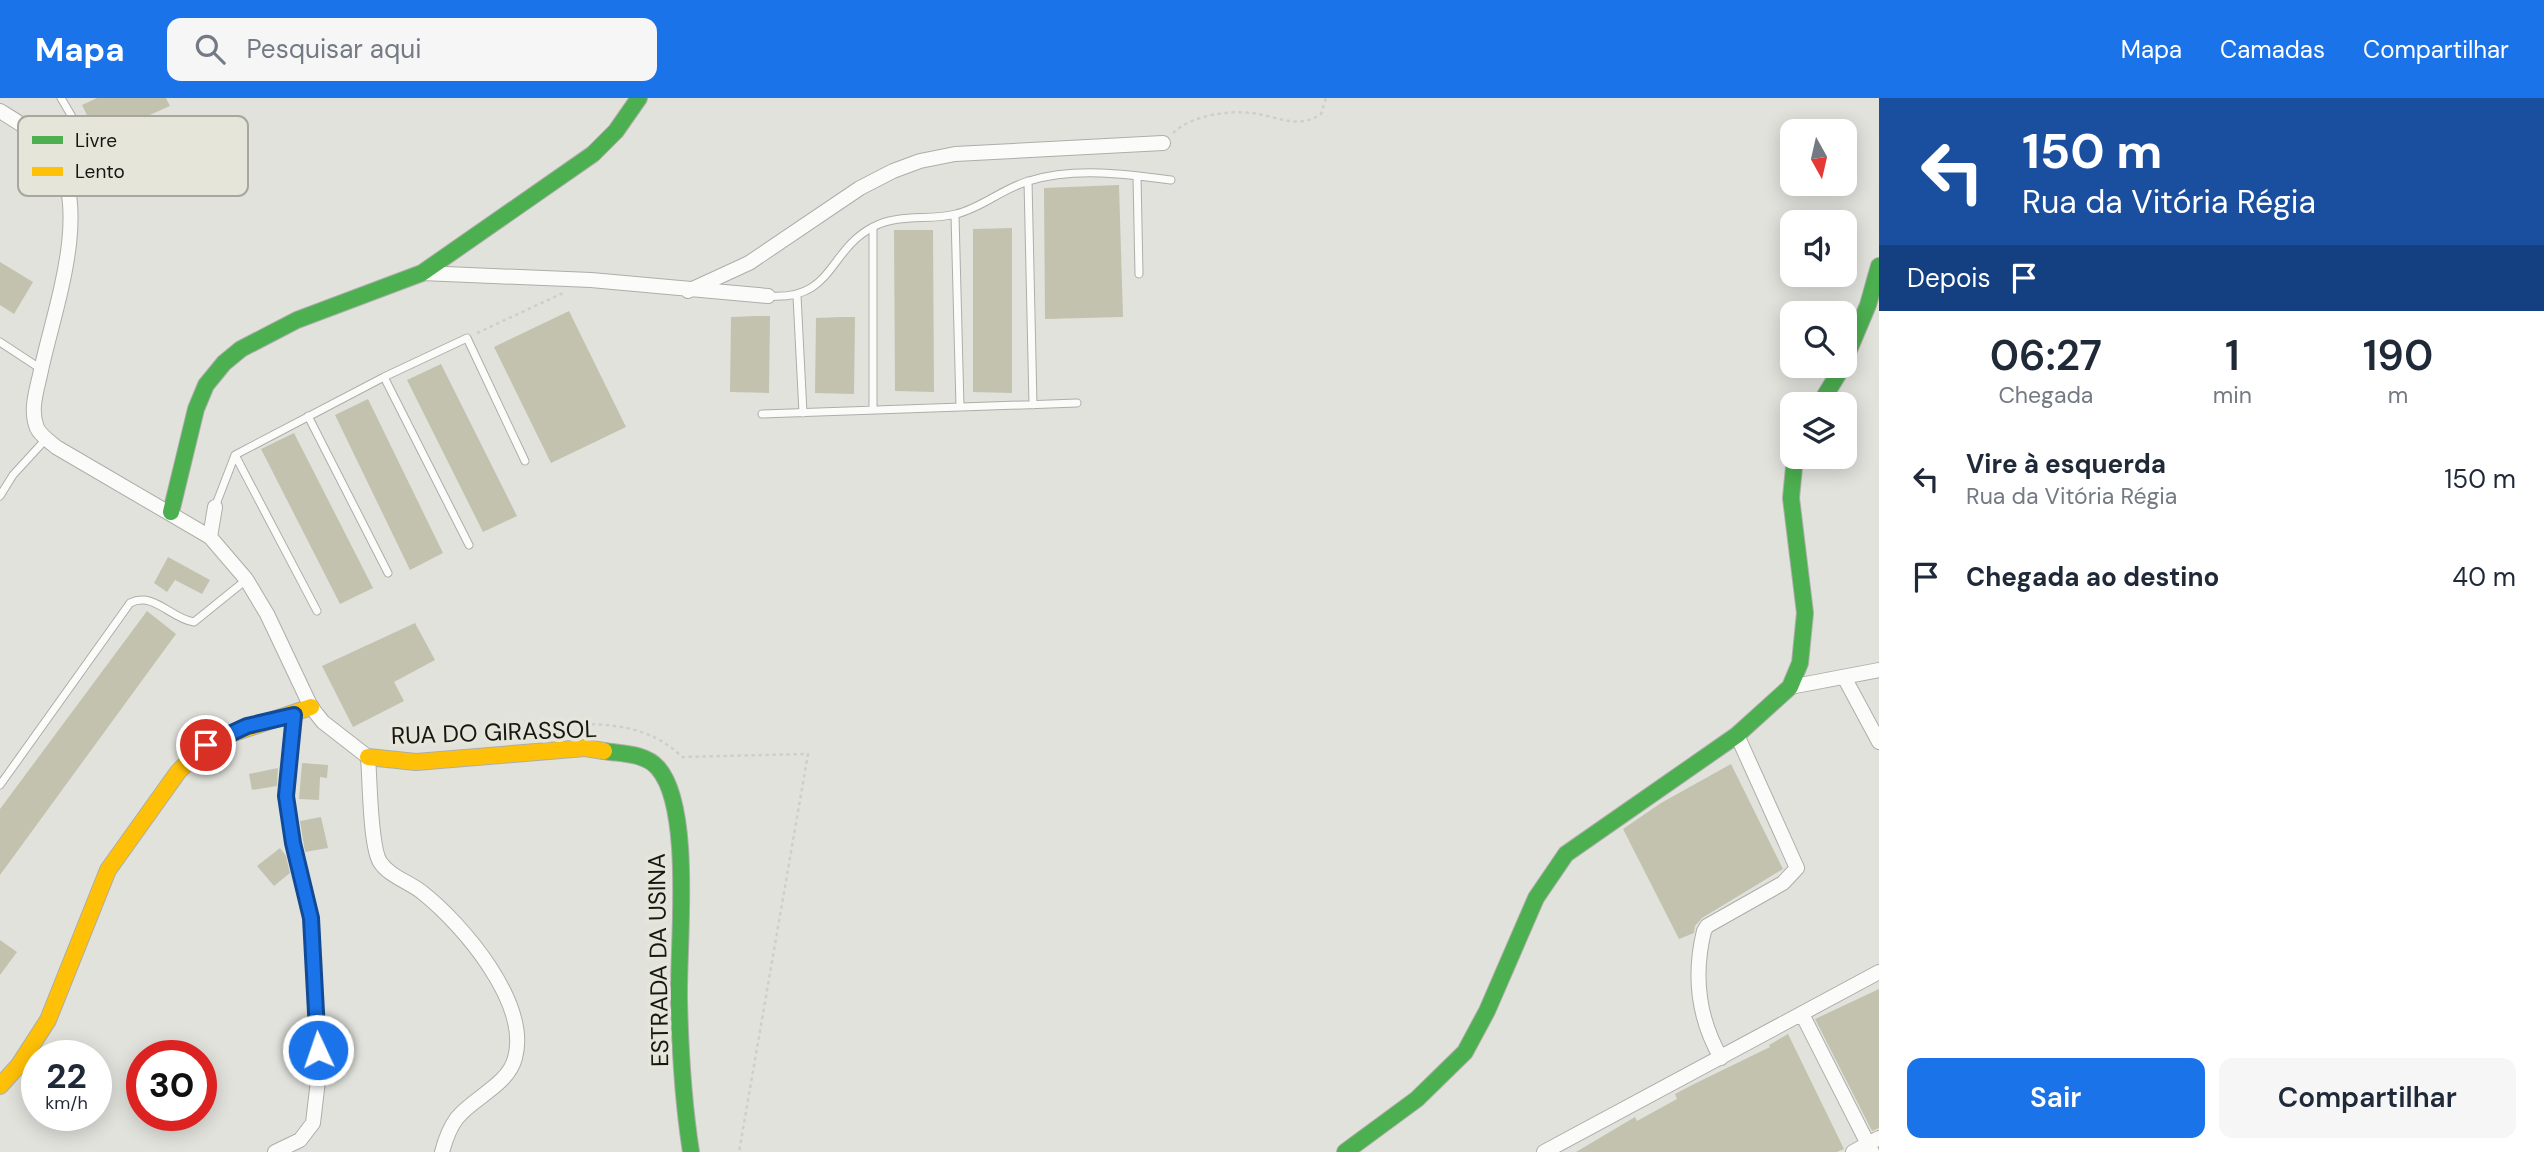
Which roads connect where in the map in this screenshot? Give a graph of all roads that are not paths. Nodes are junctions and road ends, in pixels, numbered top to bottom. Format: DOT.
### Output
graph roads {
  1 [pos="61,98"];
  2 [pos="639,98"];
  3 [pos="0,111"];
  4 [pos="72,116"];
  5 [pos="18,123"];
  6 [pos="1163,143"];
  7 [pos="1137,176"];
  8 [pos="1171,180"];
  9 [pos="1028,181"];
  10 [pos="69,196"];
  11 [pos="955,215"];
  12 [pos="873,227"];
  13 [pos="1879,266"];
  14 [pos="422,273"];
  15 [pos="1139,274"];
  16 [pos="688,290"];
  17 [pos="768,296"];
  18 [pos="797,296"];
  19 [pos="1857,332"];
  20 [pos="0,342"];
  21 [pos="41,369"];
  22 [pos="384,377"];
  23 [pos="1077,403"];
  24 [pos="1034,405"];
  25 [pos="960,407"];
  26 [pos="873,410"];
  27 [pos="803,413"];
  28 [pos="762,414"];
  29 [pos="308,416"];
  30 [pos="46,439"];
  31 [pos="235,455"];
  32 [pos="526,461"];
  33 [pos="1794,469"];
  34 [pos="0,496"];
  35 [pos="215,507"];
  36 [pos="171,512"];
  37 [pos="210,537"];
  38 [pos="469,545"];
  39 [pos="388,573"];
  40 [pos="246,579"];
  41 [pos="317,611"];
  42 [pos="1879,670"];
  43 [pos="1844,677"];
  44 [pos="1790,687"];
  45 [pos="311,707"];
  46 [pos="294,715"];
  47 [pos="1737,735"];
  48 [pos="1879,742"];
  49 [pos="368,757"];
  50 [pos="659,769"];
  51 [pos="0,785"];
  52 [pos="1879,972"];
  53 [pos="1802,1014"];
  54 [pos="1721,1058"];
  55 [pos="0,1086"];
  56 [pos="1873,1145"];
  57 [pos="275,1152"];
  58 [pos="442,1152"];
  59 [pos="691,1152"];
  60 [pos="1345,1152"];
  61 [pos="1544,1152"];
  62 [pos="1853,1152"];
  1 -- 4 [label="lane"];
  2 -- 14 [label="street"];
  3 -- 5 [label="street"];
  6 -- 16 [label="street"];
  7 -- 8 [label="lane"];
  7 -- 9 [label="lane"];
  7 -- 15 [label="lane"];
  9 -- 11 [label="lane"];
  9 -- 24 [label="lane"];
  10 -- 21 [label="street"];
  11 -- 12 [label="lane"];
  11 -- 25 [label="lane"];
  12 -- 18 [label="lane"];
  12 -- 26 [label="lane"];
  13 -- 19 [label="street"];
  14 -- 16 [label="street"];
  14 -- 36 [label="street"];
  16 -- 17 [label="street"];
  17 -- 18 [label="lane"];
  18 -- 27 [label="lane"];
  20 -- 21 [label="lane"];
  21 -- 30 [label="street"];
  22 -- 29 [label="lane"];
  22 -- 32 [label="lane"];
  22 -- 38 [label="lane"];
  23 -- 24 [label="lane"];
  24 -- 25 [label="lane"];
  25 -- 26 [label="lane"];
  26 -- 27 [label="lane"];
  27 -- 28 [label="lane"];
  29 -- 31 [label="lane"];
  29 -- 39 [label="lane"];
  30 -- 34 [label="lane"];
  30 -- 36 [label="street"];
  31 -- 35 [label="lane"];
  31 -- 41 [label="lane"];
  33 -- 44 [label="street"];
  35 -- 37 [label="street"];
  36 -- 37 [label="street"];
  37 -- 40 [label="street"];
  40 -- 45 [label="street"];
  40 -- 51 [label="lane"];
  42 -- 43 [label="street"];
  43 -- 44 [label="street"];
  43 -- 48 [label="street"];
  44 -- 47 [label="street"];
  45 -- 46 [label="street"];
  45 -- 49 [label="street"];
  46 -- 55 [label="street"];
  46 -- 57 [label="street"];
  47 -- 54 [label="street"];
  47 -- 60 [label="street"];
  49 -- 50 [label="street, RUA DO GIRASSOL"];
  49 -- 58 [label="street"];
  50 -- 59 [label="street, ESTRADA DA USINA"];
  52 -- 53 [label="street"];
  53 -- 54 [label="street"];
  53 -- 56 [label="street"];
  54 -- 61 [label="street"];
  56 -- 62 [label="street"];
}
